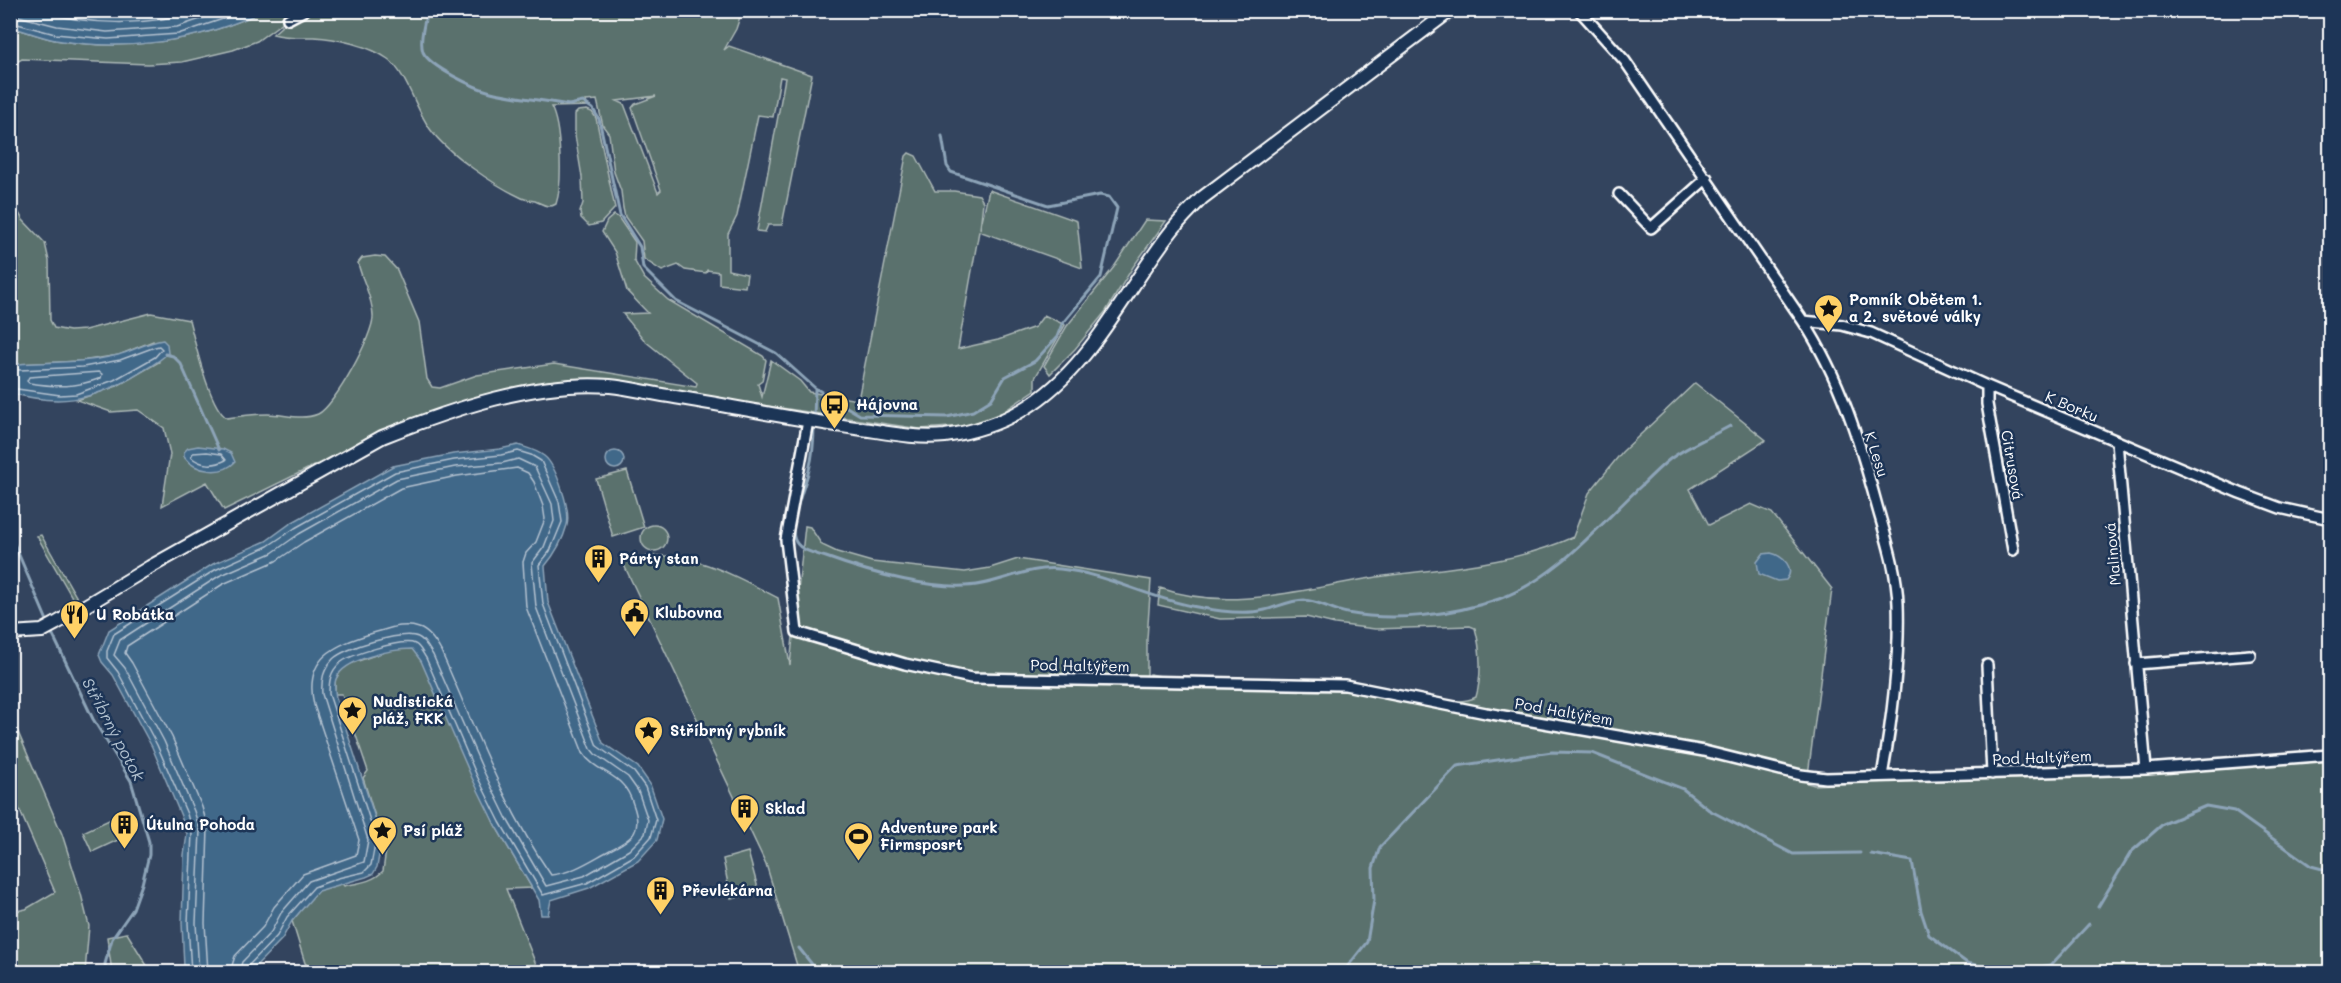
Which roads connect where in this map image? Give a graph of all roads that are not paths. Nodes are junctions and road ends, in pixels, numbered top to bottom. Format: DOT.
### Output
graph roads {
  1 [pos="305,10"];
  2 [pos="1451,10"];
  3 [pos="1579,10"];
  4 [pos="288,19"];
  5 [pos="1707,178"];
  6 [pos="1618,194"];
  7 [pos="1803,321"];
  8 [pos="1987,386"];
  9 [pos="808,421"];
  10 [pos="2118,442"];
  11 [pos="2331,519"];
  12 [pos="2013,550"];
  13 [pos="10,633"];
  14 [pos="2250,655"];
  15 [pos="2136,664"];
  16 [pos="1987,665"];
  17 [pos="2331,755"];
  18 [pos="2146,769"];
  19 [pos="1992,774"];
  20 [pos="1882,776"];
  1 -- 4 [label="street"];
  2 -- 9 [label="street"];
  3 -- 5 [label="street, K Lesu"];
  5 -- 6 [label="street"];
  5 -- 7 [label="street, K Lesu"];
  7 -- 8 [label="street, K Borku"];
  7 -- 20 [label="street, K Lesu"];
  8 -- 10 [label="street, K Borku"];
  8 -- 12 [label="street, Citrusová"];
  9 -- 13 [label="street"];
  9 -- 20 [label="street, Pod Haltýřem"];
  10 -- 11 [label="street, K Borku"];
  10 -- 15 [label="street, Malinová"];
  14 -- 15 [label="street"];
  15 -- 18 [label="street, Malinová"];
  16 -- 19 [label="street"];
  17 -- 18 [label="street, Pod Haltýřem"];
  18 -- 19 [label="street, Pod Haltýřem"];
  19 -- 20 [label="street, Pod Haltýřem"];
}
